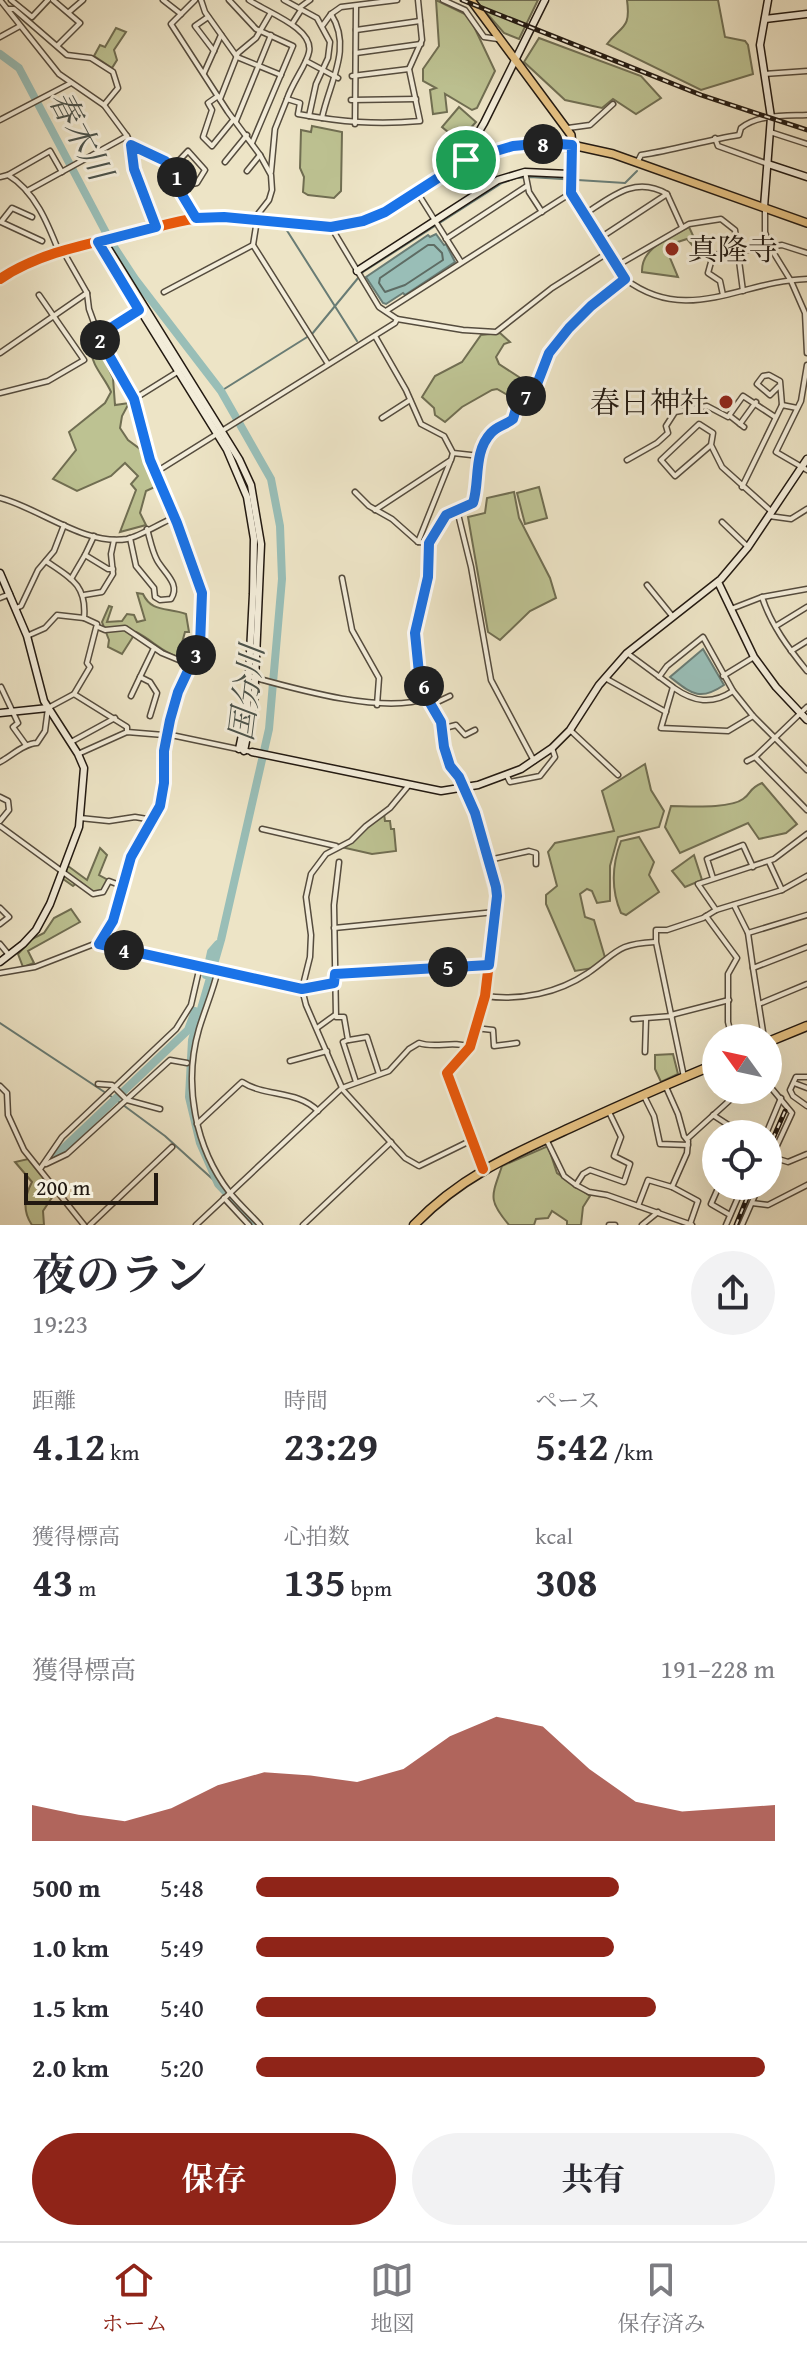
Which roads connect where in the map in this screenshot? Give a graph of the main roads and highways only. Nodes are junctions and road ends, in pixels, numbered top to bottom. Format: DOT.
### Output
graph roads {
  1 [pos="471,0"];
  2 [pos="807,223"];
  3 [pos="807,1026"];
  4 [pos="782,1035"];
  5 [pos="702,1070"];
  6 [pos="414,1225"];
  1 -- 2 [label="main road"];
  3 -- 4 [label="highway"];
  5 -- 6 [label="highway"];
}
